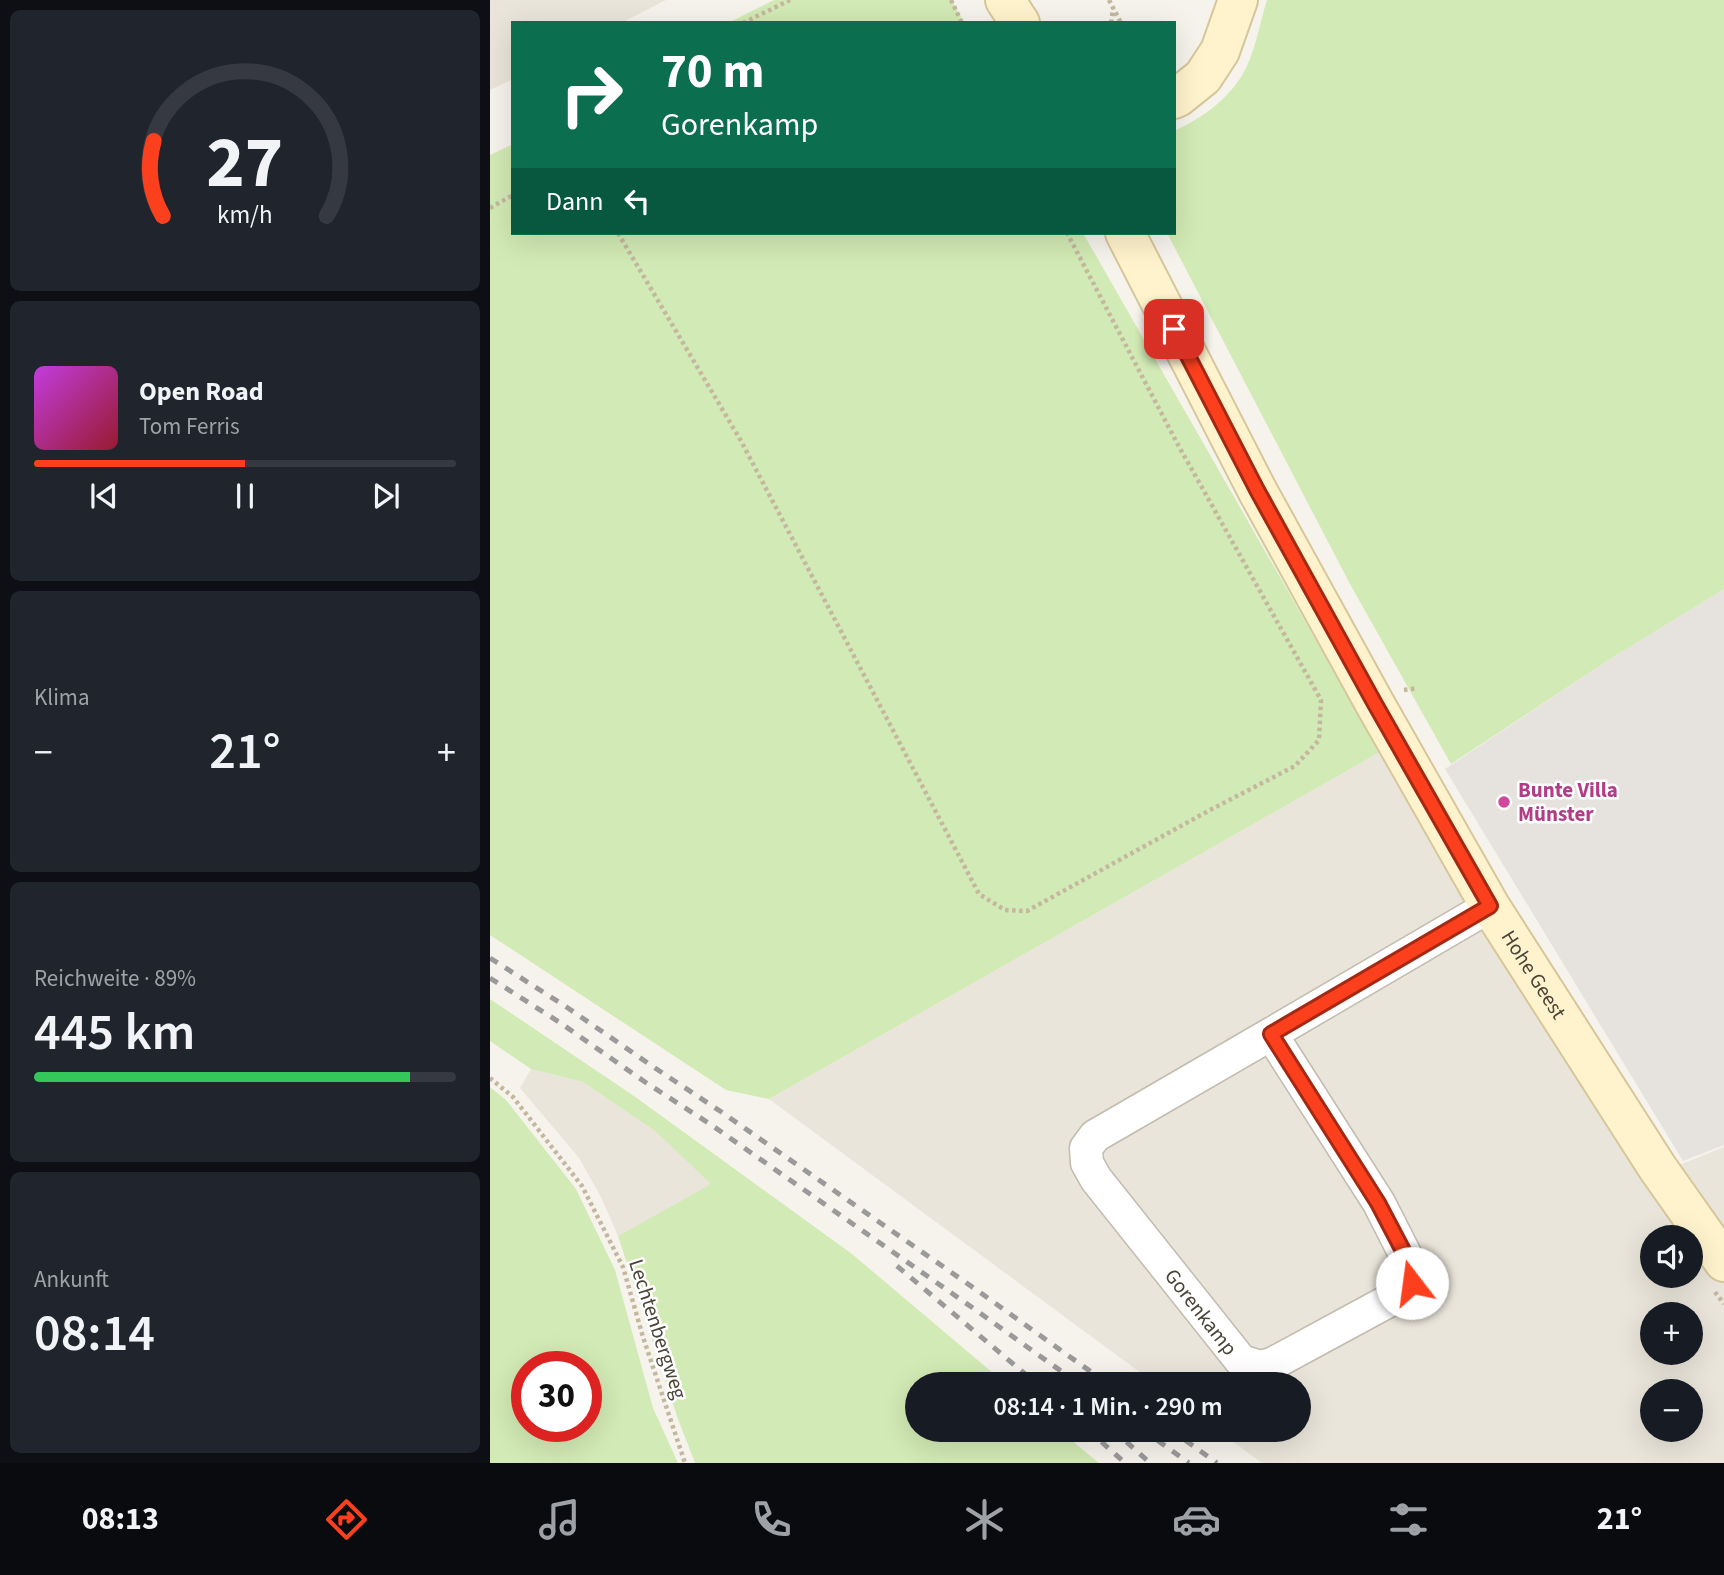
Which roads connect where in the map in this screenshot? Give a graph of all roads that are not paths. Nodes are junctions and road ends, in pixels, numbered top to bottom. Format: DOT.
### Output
graph roads {
  1 [pos="1005,0"];
  2 [pos="1238,0"];
  3 [pos="1019,21"];
  4 [pos="1176,98"];
  5 [pos="1126,235"];
  6 [pos="1490,906"];
  7 [pos="1271,1034"];
  8 [pos="1724,1262"];
  1 -- 3 [label="street"];
  2 -- 4 [label="street"];
  5 -- 6 [label="street, Hohe Geest"];
  6 -- 7 [label="street, Gorenkamp"];
  6 -- 8 [label="street, Hohe Geest"];
  7 -- 7 [label="street, Gorenkamp"];
}
